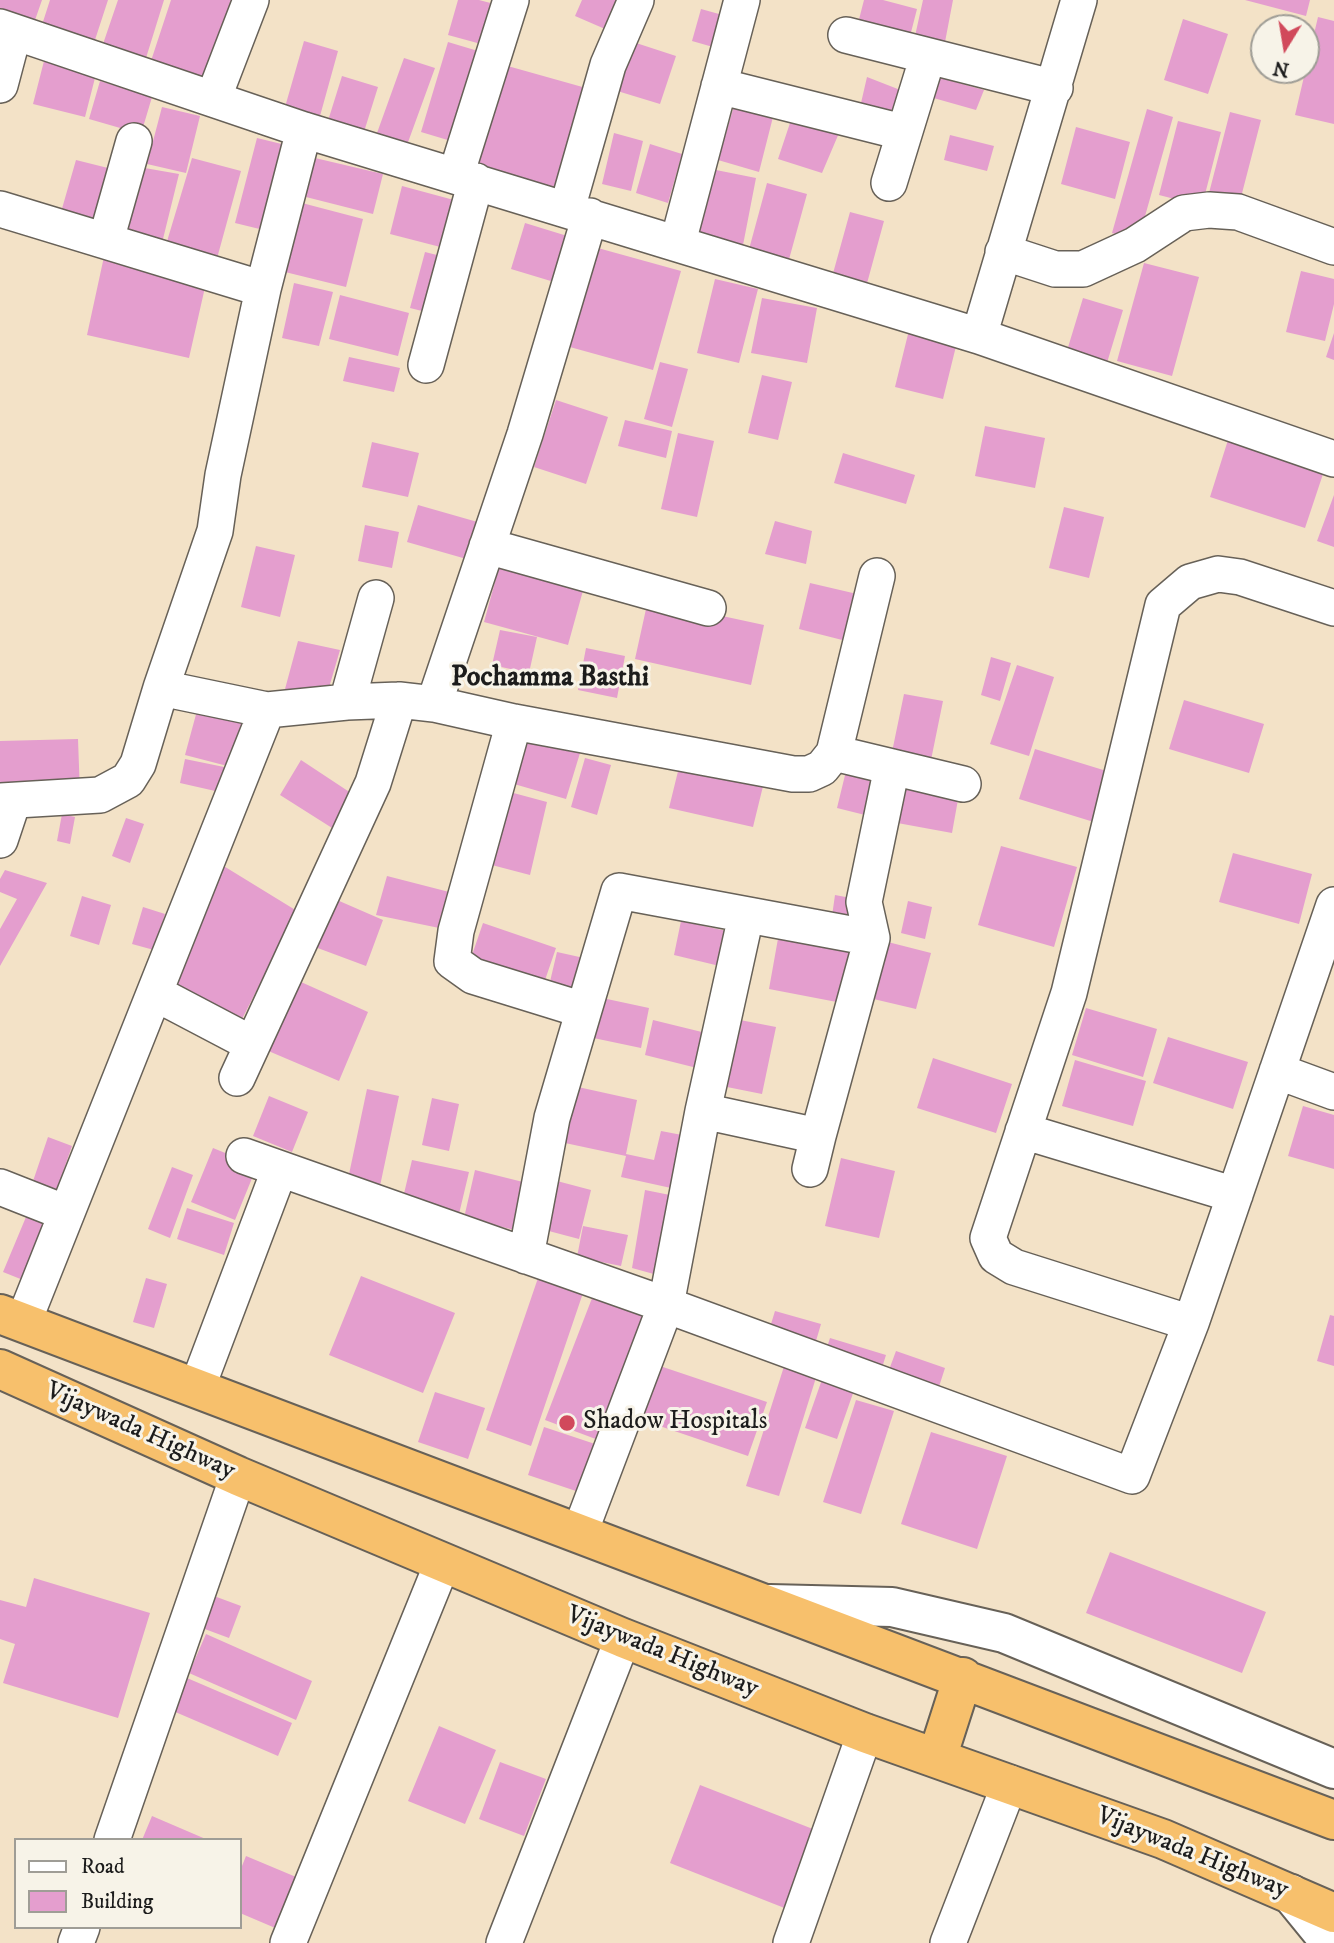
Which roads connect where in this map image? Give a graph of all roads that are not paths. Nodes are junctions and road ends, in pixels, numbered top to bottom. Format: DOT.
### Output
graph roads {
  1 [pos="251,0"];
  2 [pos="511,0"];
  3 [pos="636,0"];
  4 [pos="742,0"];
  5 [pos="1079,0"];
  6 [pos="7,30"];
  7 [pos="846,36"];
  8 [pos="928,56"];
  9 [pos="0,85"];
  10 [pos="719,86"];
  11 [pos="1055,88"];
  12 [pos="213,99"];
  13 [pos="304,130"];
  14 [pos="902,132"];
  15 [pos="134,141"];
  16 [pos="466,178"];
  17 [pos="889,183"];
  18 [pos="0,209"];
  19 [pos="578,213"];
  20 [pos="106,240"];
  21 [pos="678,242"];
  22 [pos="1334,247"];
  23 [pos="1003,252"];
  24 [pos="263,289"];
  25 [pos="979,336"];
  26 [pos="426,365"];
  27 [pos="1334,459"];
  28 [pos="487,546"];
  29 [pos="877,576"];
  30 [pos="376,598"];
  31 [pos="708,608"];
  32 [pos="1334,608"];
  33 [pos="161,688"];
  34 [pos="399,700"];
  35 [pos="347,702"];
  36 [pos="434,704"];
  37 [pos="267,710"];
  38 [pos="514,722"];
  39 [pos="834,753"];
  40 [pos="892,767"];
  41 [pos="963,784"];
  42 [pos="6,801"];
  43 [pos="0,840"];
  44 [pos="1334,905"];
  45 [pos="746,916"];
  46 [pos="872,939"];
  47 [pos="155,993"];
  48 [pos="583,1010"];
  49 [pos="252,1044"];
  50 [pos="1277,1072"];
  51 [pos="237,1078"];
  52 [pos="1334,1091"];
  53 [pos="703,1111"];
  54 [pos="1023,1131"];
  55 [pos="244,1156"];
  56 [pos="279,1171"];
  57 [pos="0,1187"];
  58 [pos="1235,1195"];
  59 [pos="66,1213"];
  60 [pos="526,1256"];
  61 [pos="666,1305"];
  62 [pos="11,1318"];
  63 [pos="1191,1323"];
  64 [pos="0,1369"];
  65 [pos="197,1388"];
  66 [pos="238,1476"];
  67 [pos="580,1532"];
  68 [pos="442,1564"];
  69 [pos="768,1604"];
  70 [pos="623,1638"];
  71 [pos="963,1677"];
  72 [pos="864,1733"];
  73 [pos="937,1758"];
  74 [pos="1334,1769"];
  75 [pos="1010,1783"];
  76 [pos="1334,1820"];
  77 [pos="113,1838"];
  78 [pos="1291,1894"];
  79 [pos="1334,1913"];
  80 [pos="288,1943"];
  81 [pos="504,1943"];
  82 [pos="791,1943"];
  83 [pos="948,1943"];
  84 [pos="1331,1943"];
  1 -- 12 [label="street"];
  2 -- 16 [label="street"];
  3 -- 19 [label="street"];
  4 -- 10 [label="street"];
  5 -- 11 [label="street"];
  6 -- 9 [label="street"];
  6 -- 12 [label="street"];
  7 -- 8 [label="street"];
  8 -- 11 [label="street"];
  8 -- 14 [label="street"];
  10 -- 14 [label="street"];
  10 -- 21 [label="street"];
  11 -- 23 [label="street"];
  12 -- 13 [label="street"];
  13 -- 16 [label="street"];
  13 -- 24 [label="street"];
  14 -- 17 [label="street"];
  15 -- 20 [label="street"];
  16 -- 19 [label="street"];
  16 -- 26 [label="street"];
  18 -- 20 [label="street"];
  19 -- 21 [label="street"];
  19 -- 28 [label="street"];
  20 -- 24 [label="street"];
  21 -- 25 [label="street"];
  22 -- 23 [label="street"];
  23 -- 25 [label="street"];
  24 -- 33 [label="street"];
  25 -- 27 [label="street"];
  28 -- 31 [label="street"];
  28 -- 36 [label="street"];
  29 -- 39 [label="street"];
  30 -- 35 [label="street"];
  32 -- 54 [label="street"];
  33 -- 37 [label="street"];
  33 -- 42 [label="street"];
  34 -- 35 [label="street"];
  34 -- 36 [label="street"];
  34 -- 49 [label="street"];
  35 -- 37 [label="street"];
  36 -- 38 [label="street"];
  37 -- 47 [label="street"];
  38 -- 39 [label="street"];
  38 -- 48 [label="street"];
  39 -- 40 [label="street"];
  40 -- 41 [label="street"];
  40 -- 46 [label="street"];
  42 -- 43 [label="street"];
  44 -- 50 [label="street"];
  45 -- 46 [label="street"];
  45 -- 48 [label="street"];
  45 -- 53 [label="street"];
  46 -- 53 [label="street"];
  47 -- 49 [label="street"];
  47 -- 59 [label="street"];
  48 -- 60 [label="street"];
  49 -- 51 [label="street"];
  50 -- 52 [label="street"];
  50 -- 58 [label="street"];
  53 -- 61 [label="street"];
  54 -- 58 [label="street"];
  54 -- 63 [label="street"];
  55 -- 56 [label="street"];
  56 -- 60 [label="street"];
  56 -- 65 [label="street"];
  57 -- 59 [label="street"];
  58 -- 63 [label="street"];
  59 -- 62 [label="street"];
  60 -- 61 [label="street"];
  61 -- 63 [label="street"];
  61 -- 67 [label="street"];
  62 -- 65 [label="highway"];
  64 -- 66 [label="highway, Vijaywada Highway"];
  65 -- 67 [label="highway"];
  66 -- 68 [label="highway, Vijaywada Highway"];
  66 -- 77 [label="street"];
  67 -- 69 [label="highway"];
  68 -- 70 [label="highway, Vijaywada Highway"];
  68 -- 80 [label="street"];
  69 -- 71 [label="highway"];
  69 -- 74 [label="street"];
  70 -- 72 [label="highway, Vijaywada Highway"];
  70 -- 81 [label="street"];
  71 -- 73 [label="highway"];
  71 -- 76 [label="highway"];
  72 -- 73 [label="highway, Vijaywada Highway"];
  72 -- 82 [label="street"];
  73 -- 75 [label="highway, Vijaywada Highway"];
  75 -- 78 [label="highway, Vijaywada Highway"];
  75 -- 83 [label="street"];
  78 -- 79 [label="highway, Vijaywada Highway"];
  78 -- 84 [label="street"];
}
